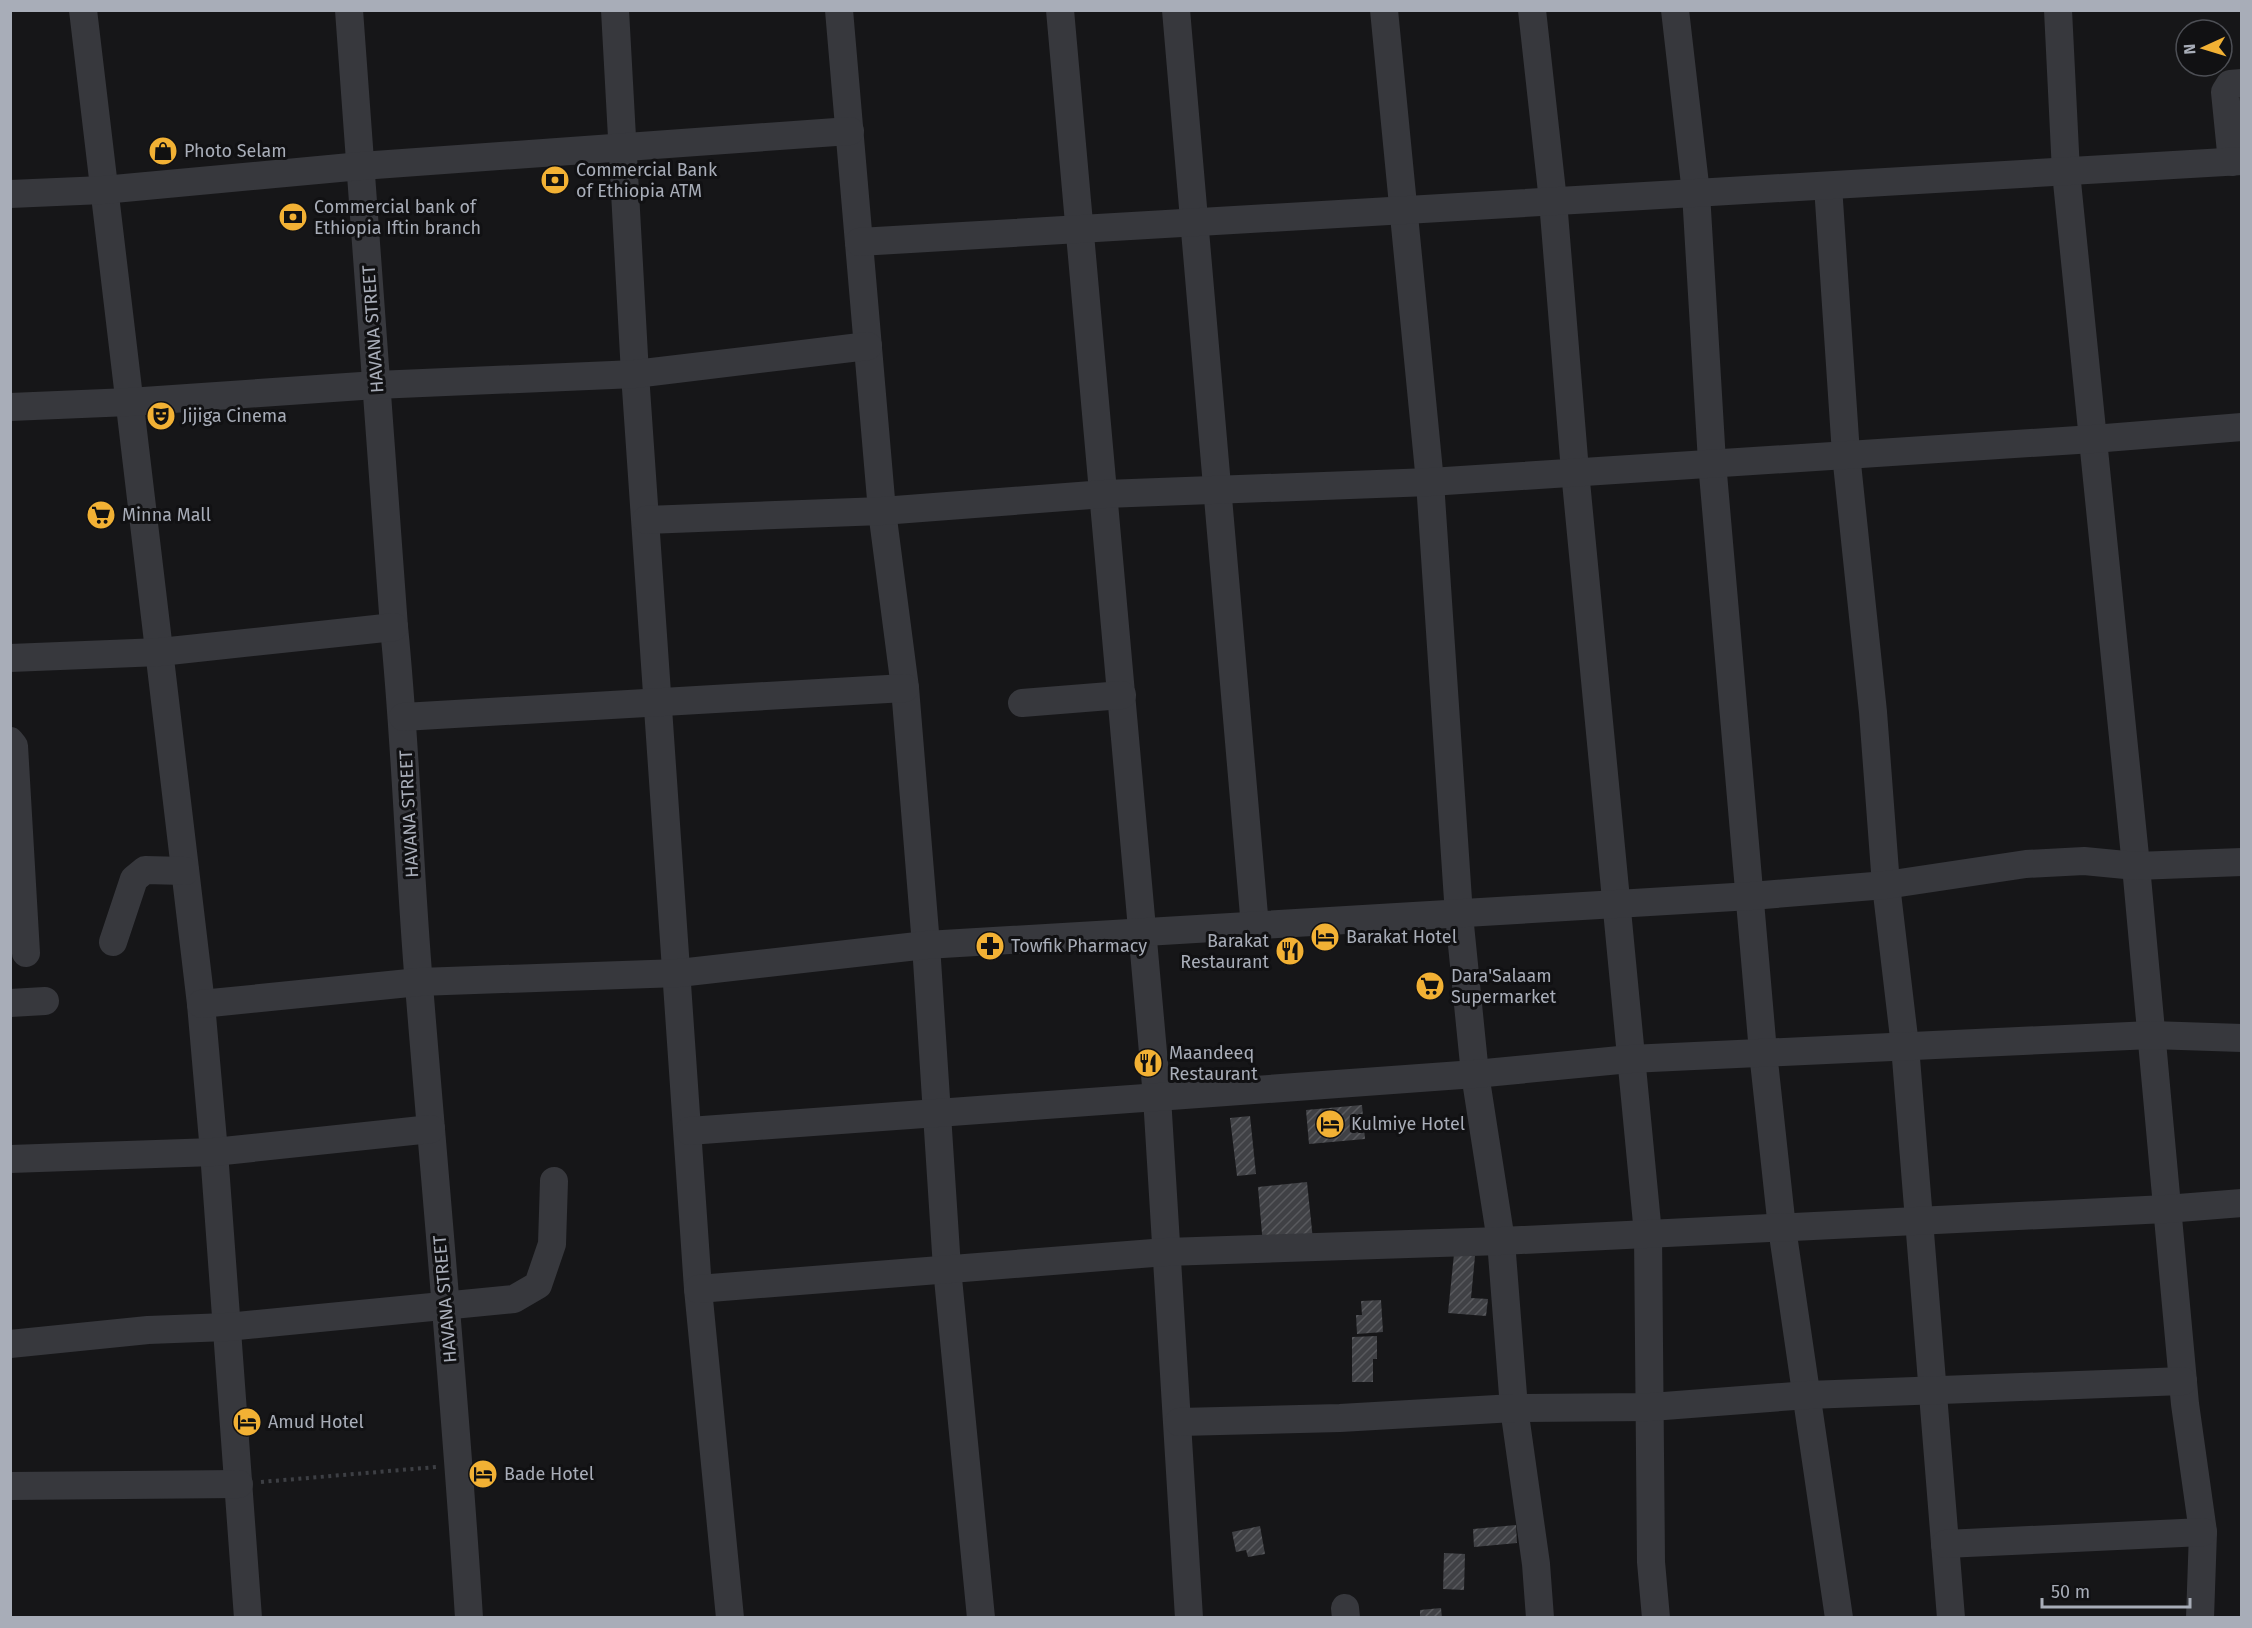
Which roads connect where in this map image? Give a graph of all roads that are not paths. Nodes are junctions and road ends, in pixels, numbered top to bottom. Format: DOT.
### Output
graph roads {
  1 [pos="83,10"];
  2 [pos="349,10"];
  3 [pos="615,10"];
  4 [pos="839,10"];
  5 [pos="1060,10"];
  6 [pos="1176,10"];
  7 [pos="1384,10"];
  8 [pos="1532,10"];
  9 [pos="1675,10"];
  10 [pos="2058,10"];
  11 [pos="2241,83"];
  12 [pos="850,131"];
  13 [pos="623,147"];
  14 [pos="2237,161"];
  15 [pos="361,166"];
  16 [pos="2066,172"];
  17 [pos="1828,186"];
  18 [pos="103,190"];
  19 [pos="1696,193"];
  20 [pos="10,194"];
  21 [pos="1552,201"];
  22 [pos="1403,209"];
  23 [pos="1194,221"];
  24 [pos="1079,228"];
  25 [pos="859,242"];
  26 [pos="868,346"];
  27 [pos="635,374"];
  28 [pos="376,385"];
  29 [pos="129,402"];
  30 [pos="10,407"];
  31 [pos="2241,427"];
  32 [pos="2093,440"];
  33 [pos="1846,454"];
  34 [pos="1712,462"];
  35 [pos="1575,471"];
  36 [pos="1430,482"];
  37 [pos="1217,490"];
  38 [pos="1105,494"];
  39 [pos="882,511"];
  40 [pos="646,520"];
  41 [pos="394,627"];
  42 [pos="160,652"];
  43 [pos="10,658"];
  44 [pos="905,688"];
  45 [pos="1122,695"];
  46 [pos="659,701"];
  47 [pos="1022,703"];
  48 [pos="403,717"];
  49 [pos="10,741"];
  50 [pos="2241,862"];
  51 [pos="2136,866"];
  52 [pos="185,871"];
  53 [pos="1886,885"];
  54 [pos="1751,896"];
  55 [pos="1616,905"];
  56 [pos="1460,915"];
  57 [pos="1255,927"];
  58 [pos="1142,932"];
  59 [pos="113,942"];
  60 [pos="926,945"];
  61 [pos="26,953"];
  62 [pos="679,973"];
  63 [pos="419,982"];
  64 [pos="45,1001"];
  65 [pos="10,1003"];
  66 [pos="201,1004"];
  67 [pos="2151,1035"];
  68 [pos="2241,1038"];
  69 [pos="1905,1046"];
  70 [pos="1763,1052"];
  71 [pos="1630,1059"];
  72 [pos="1475,1074"];
  73 [pos="1157,1097"];
  74 [pos="937,1114"];
  75 [pos="431,1129"];
  76 [pos="689,1131"];
  77 [pos="214,1152"];
  78 [pos="10,1159"];
  79 [pos="554,1181"];
  80 [pos="2241,1203"];
  81 [pos="2166,1209"];
  82 [pos="1920,1221"];
  83 [pos="1782,1228"];
  84 [pos="1648,1234"];
  85 [pos="1501,1241"];
  86 [pos="1167,1252"];
  87 [pos="947,1268"];
  88 [pos="698,1289"];
  89 [pos="445,1305"];
  90 [pos="227,1327"];
  91 [pos="10,1344"];
  92 [pos="2183,1381"];
  93 [pos="1932,1390"];
  94 [pos="1808,1395"];
  95 [pos="1651,1407"];
  96 [pos="1514,1408"];
  97 [pos="1179,1422"];
  98 [pos="239,1484"];
  99 [pos="10,1486"];
  100 [pos="2203,1532"];
  101 [pos="1945,1544"];
  102 [pos="248,1617"];
  103 [pos="469,1617"];
  104 [pos="730,1617"];
  105 [pos="981,1617"];
  106 [pos="1190,1617"];
  107 [pos="1540,1617"];
  108 [pos="1656,1617"];
  109 [pos="1839,1617"];
  110 [pos="1951,1617"];
  111 [pos="2200,1617"];
  1 -- 18 [label="street"];
  2 -- 15 [label="street, HAVANA STREET"];
  3 -- 13 [label="street"];
  4 -- 12 [label="street"];
  5 -- 24 [label="street"];
  6 -- 23 [label="street"];
  7 -- 22 [label="street"];
  8 -- 21 [label="street"];
  9 -- 19 [label="street"];
  10 -- 16 [label="street"];
  11 -- 14 [label="street"];
  12 -- 13 [label="street"];
  12 -- 25 [label="street"];
  13 -- 15 [label="street"];
  13 -- 27 [label="street"];
  14 -- 16 [label="street"];
  15 -- 18 [label="street"];
  15 -- 28 [label="street, HAVANA STREET"];
  16 -- 17 [label="street"];
  16 -- 32 [label="street"];
  17 -- 19 [label="street"];
  17 -- 33 [label="street"];
  18 -- 20 [label="street"];
  18 -- 29 [label="street"];
  19 -- 21 [label="street"];
  19 -- 34 [label="street"];
  21 -- 22 [label="street"];
  21 -- 35 [label="street"];
  22 -- 23 [label="street"];
  22 -- 36 [label="street"];
  23 -- 24 [label="street"];
  23 -- 37 [label="street"];
  24 -- 25 [label="street"];
  24 -- 38 [label="street"];
  25 -- 26 [label="street"];
  26 -- 27 [label="street"];
  26 -- 39 [label="street"];
  27 -- 28 [label="street"];
  27 -- 40 [label="street"];
  28 -- 29 [label="street"];
  28 -- 41 [label="street, HAVANA STREET"];
  29 -- 30 [label="street"];
  29 -- 42 [label="street"];
  31 -- 32 [label="street"];
  32 -- 33 [label="street"];
  32 -- 51 [label="street"];
  33 -- 34 [label="street"];
  33 -- 53 [label="street"];
  34 -- 35 [label="street"];
  34 -- 54 [label="street"];
  35 -- 36 [label="street"];
  35 -- 55 [label="street"];
  36 -- 37 [label="street"];
  36 -- 56 [label="street"];
  37 -- 38 [label="street"];
  37 -- 57 [label="street"];
  38 -- 39 [label="street"];
  38 -- 45 [label="street"];
  39 -- 40 [label="street"];
  39 -- 44 [label="street"];
  40 -- 46 [label="street"];
  41 -- 42 [label="street"];
  41 -- 48 [label="street, HAVANA STREET"];
  42 -- 43 [label="street"];
  42 -- 52 [label="street"];
  44 -- 46 [label="street"];
  44 -- 60 [label="street"];
  45 -- 47 [label="street"];
  45 -- 58 [label="street"];
  46 -- 48 [label="street"];
  46 -- 62 [label="street"];
  48 -- 63 [label="street, HAVANA STREET"];
  49 -- 61 [label="street"];
  50 -- 51 [label="street"];
  51 -- 53 [label="street"];
  51 -- 67 [label="street"];
  52 -- 59 [label="street"];
  52 -- 66 [label="street"];
  53 -- 54 [label="street"];
  53 -- 69 [label="street"];
  54 -- 55 [label="street"];
  54 -- 70 [label="street"];
  55 -- 56 [label="street"];
  55 -- 71 [label="street"];
  56 -- 57 [label="street"];
  56 -- 72 [label="street"];
  57 -- 58 [label="street"];
  58 -- 60 [label="street"];
  58 -- 73 [label="street"];
  60 -- 62 [label="street"];
  60 -- 74 [label="street"];
  62 -- 63 [label="street"];
  62 -- 76 [label="street"];
  63 -- 66 [label="street"];
  63 -- 75 [label="street, HAVANA STREET"];
  64 -- 65 [label="street"];
  66 -- 77 [label="street"];
  67 -- 68 [label="street"];
  67 -- 69 [label="street"];
  67 -- 81 [label="street"];
  69 -- 70 [label="street"];
  69 -- 82 [label="street"];
  70 -- 71 [label="street"];
  70 -- 83 [label="street"];
  71 -- 72 [label="street"];
  71 -- 84 [label="street"];
  72 -- 73 [label="street"];
  72 -- 85 [label="street"];
  73 -- 74 [label="street"];
  73 -- 86 [label="street"];
  74 -- 76 [label="street"];
  74 -- 87 [label="street"];
  75 -- 77 [label="street"];
  75 -- 89 [label="street, HAVANA STREET"];
  76 -- 88 [label="street"];
  77 -- 78 [label="street"];
  77 -- 90 [label="street"];
  79 -- 89 [label="street"];
  80 -- 81 [label="street"];
  81 -- 82 [label="street"];
  81 -- 92 [label="street"];
  82 -- 83 [label="street"];
  82 -- 93 [label="street"];
  83 -- 84 [label="street"];
  83 -- 94 [label="street"];
  84 -- 85 [label="street"];
  84 -- 95 [label="street"];
  85 -- 86 [label="street"];
  85 -- 96 [label="street"];
  86 -- 87 [label="street"];
  86 -- 97 [label="street"];
  87 -- 88 [label="street"];
  87 -- 105 [label="street"];
  88 -- 104 [label="street"];
  89 -- 90 [label="street"];
  89 -- 103 [label="street, HAVANA STREET"];
  90 -- 91 [label="street"];
  90 -- 98 [label="street"];
  92 -- 93 [label="street"];
  92 -- 100 [label="street"];
  93 -- 94 [label="street"];
  93 -- 101 [label="street"];
  94 -- 95 [label="street"];
  94 -- 109 [label="street"];
  95 -- 96 [label="street"];
  95 -- 108 [label="street"];
  96 -- 97 [label="street"];
  96 -- 107 [label="street"];
  97 -- 106 [label="street"];
  98 -- 99 [label="street"];
  98 -- 102 [label="street"];
  100 -- 101 [label="street"];
  100 -- 111 [label="street"];
  101 -- 110 [label="street"];
}
